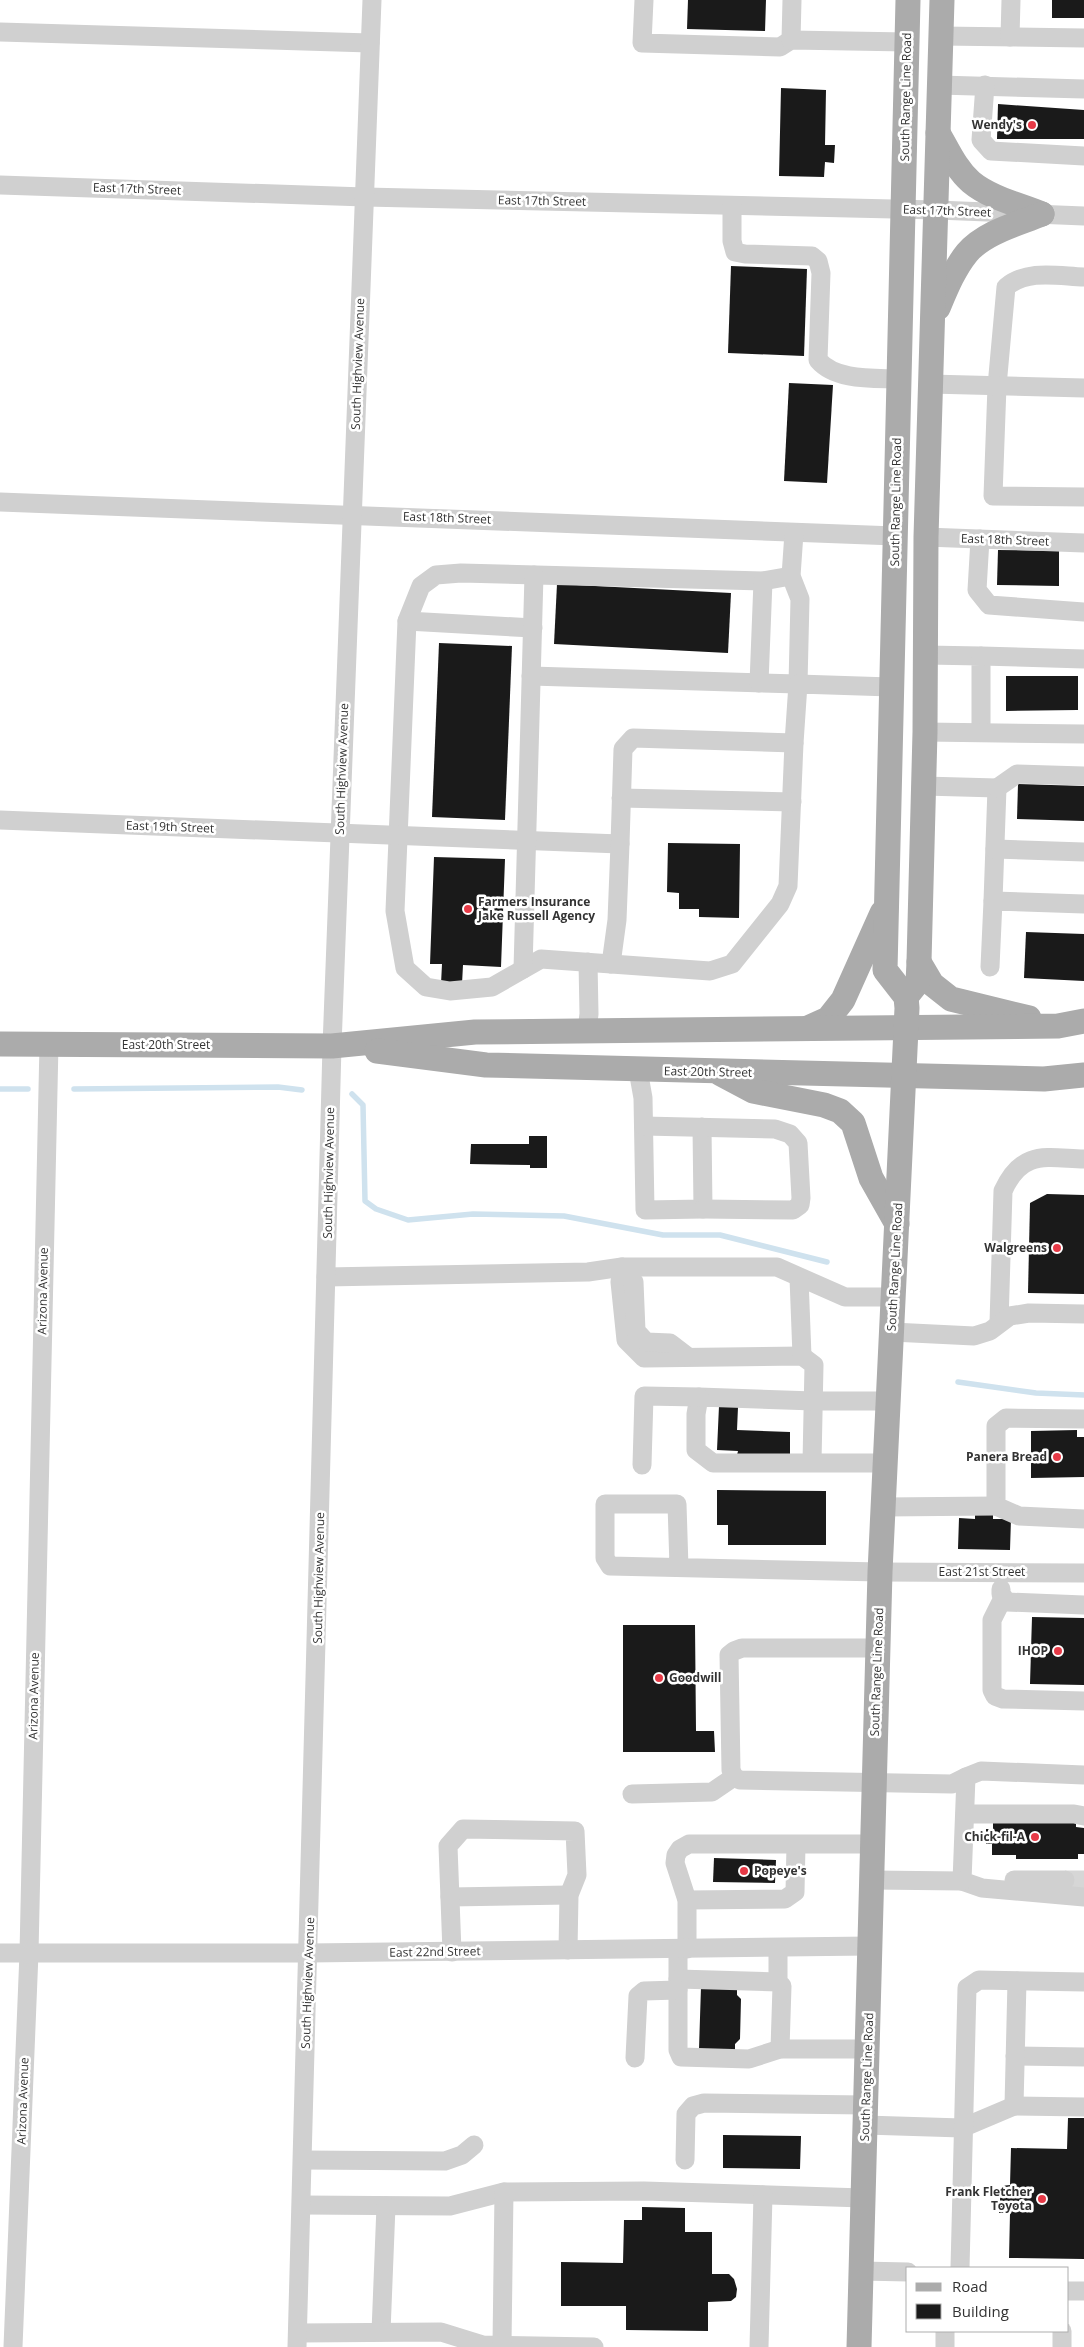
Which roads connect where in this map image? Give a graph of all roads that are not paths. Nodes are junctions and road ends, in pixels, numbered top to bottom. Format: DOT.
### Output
graph roads {
  1 [pos="372,0"];
  2 [pos="644,0"];
  3 [pos="792,0"];
  4 [pos="908,0"];
  5 [pos="942,0"];
  6 [pos="1011,0"];
  7 [pos="0,32"];
  8 [pos="941,36"];
  9 [pos="1010,37"];
  10 [pos="1084,38"];
  11 [pos="791,40"];
  12 [pos="907,42"];
  13 [pos="370,43"];
  14 [pos="939,85"];
  15 [pos="985,85"];
  16 [pos="1084,88"];
  17 [pos="938,133"];
  18 [pos="1084,156"];
  19 [pos="0,185"];
  20 [pos="364,197"];
  21 [pos="732,206"];
  22 [pos="903,209"];
  23 [pos="937,210"];
  24 [pos="1042,214"];
  25 [pos="1084,216"];
  26 [pos="1084,277"];
  27 [pos="932,321"];
  28 [pos="898,380"];
  29 [pos="930,384"];
  30 [pos="997,386"];
  31 [pos="1084,388"];
  32 [pos="1084,497"];
  33 [pos="0,502"];
  34 [pos="352,514"];
  35 [pos="794,533"];
  36 [pos="895,536"];
  37 [pos="926,537"];
  38 [pos="980,539"];
  39 [pos="1084,543"];
  40 [pos="534,575"];
  41 [pos="791,576"];
  42 [pos="763,581"];
  43 [pos="1084,612"];
  44 [pos="407,621"];
  45 [pos="533,628"];
  46 [pos="926,655"];
  47 [pos="981,656"];
  48 [pos="1084,659"];
  49 [pos="531,676"];
  50 [pos="759,683"];
  51 [pos="798,684"];
  52 [pos="891,688"];
  53 [pos="981,731"];
  54 [pos="925,732"];
  55 [pos="1084,734"];
  56 [pos="794,743"];
  57 [pos="1084,776"];
  58 [pos="924,786"];
  59 [pos="997,788"];
  60 [pos="621,798"];
  61 [pos="792,802"];
  62 [pos="0,820"];
  63 [pos="340,834"];
  64 [pos="398,836"];
  65 [pos="527,841"];
  66 [pos="620,844"];
  67 [pos="995,849"];
  68 [pos="1084,852"];
  69 [pos="994,901"];
  70 [pos="886,904"];
  71 [pos="1084,904"];
  72 [pos="588,962"];
  73 [pos="919,962"];
  74 [pos="611,964"];
  75 [pos="990,967"];
  76 [pos="523,970"];
  77 [pos="906,997"];
  78 [pos="1084,1020"];
  79 [pos="1058,1026"];
  80 [pos="906,1027"];
  81 [pos="808,1028"];
  82 [pos="587,1030"];
  83 [pos="0,1044"];
  84 [pos="49,1044"];
  85 [pos="332,1046"];
  86 [pos="638,1070"];
  87 [pos="716,1072"];
  88 [pos="1084,1075"];
  89 [pos="904,1076"];
  90 [pos="644,1126"];
  91 [pos="702,1127"];
  92 [pos="1084,1159"];
  93 [pos="703,1209"];
  94 [pos="897,1224"];
  95 [pos="623,1270"];
  96 [pos="326,1277"];
  97 [pos="799,1278"];
  98 [pos="894,1298"];
  99 [pos="1084,1314"];
  100 [pos="999,1323"];
  101 [pos="892,1332"];
  102 [pos="802,1356"];
  103 [pos="699,1397"];
  104 [pos="814,1401"];
  105 [pos="888,1401"];
  106 [pos="1084,1419"];
  107 [pos="812,1462"];
  108 [pos="885,1463"];
  109 [pos="642,1465"];
  110 [pos="996,1506"];
  111 [pos="884,1507"];
  112 [pos="1084,1519"];
  113 [pos="679,1567"];
  114 [pos="880,1572"];
  115 [pos="1001,1572"];
  116 [pos="1084,1573"];
  117 [pos="1003,1598"];
  118 [pos="1084,1605"];
  119 [pos="878,1648"];
  120 [pos="1084,1701"];
  121 [pos="1084,1775"];
  122 [pos="734,1776"];
  123 [pos="966,1777"];
  124 [pos="874,1781"];
  125 [pos="632,1794"];
  126 [pos="965,1814"];
  127 [pos="1084,1816"];
  128 [pos="873,1844"];
  129 [pos="796,1845"];
  130 [pos="872,1880"];
  131 [pos="1065,1880"];
  132 [pos="962,1881"];
  133 [pos="982,1888"];
  134 [pos="569,1895"];
  135 [pos="450,1897"];
  136 [pos="1084,1897"];
  137 [pos="687,1900"];
  138 [pos="870,1946"];
  139 [pos="778,1948"];
  140 [pos="682,1949"];
  141 [pos="568,1950"];
  142 [pos="0,1952"];
  143 [pos="28,1952"];
  144 [pos="452,1952"];
  145 [pos="309,1954"];
  146 [pos="1017,1981"];
  147 [pos="778,1982"];
  148 [pos="1084,1982"];
  149 [pos="678,1985"];
  150 [pos="867,2049"];
  151 [pos="780,2050"];
  152 [pos="1015,2056"];
  153 [pos="1084,2057"];
  154 [pos="635,2058"];
  155 [pos="1014,2106"];
  156 [pos="1084,2107"];
  157 [pos="866,2115"];
  158 [pos="962,2128"];
  159 [pos="474,2144"];
  160 [pos="303,2160"];
  161 [pos="685,2160"];
  162 [pos="504,2192"];
  163 [pos="763,2195"];
  164 [pos="863,2198"];
  165 [pos="302,2206"];
  166 [pos="386,2206"];
  167 [pos="960,2267"];
  168 [pos="861,2272"];
  169 [pos="906,2272"];
  170 [pos="1069,2291"];
  171 [pos="1084,2291"];
  172 [pos="381,2332"];
  173 [pos="945,2332"];
  174 [pos="1062,2332"];
  175 [pos="298,2340"];
  176 [pos="502,2345"];
  177 [pos="13,2347"];
  178 [pos="594,2347"];
  179 [pos="759,2347"];
  180 [pos="859,2347"];
  181 [pos="945,2347"];
  182 [pos="1062,2347"];
  1 -- 13 [label="street, South Highview Avenue"];
  2 -- 11 [label="street"];
  3 -- 11 [label="street"];
  4 -- 12 [label="main road, South Range Line Road"];
  5 -- 8 [label="main road"];
  6 -- 9 [label="street"];
  7 -- 13 [label="street"];
  8 -- 9 [label="street"];
  8 -- 14 [label="main road"];
  9 -- 10 [label="street"];
  11 -- 12 [label="street"];
  12 -- 22 [label="main road, South Range Line Road"];
  13 -- 20 [label="street, South Highview Avenue"];
  14 -- 15 [label="street"];
  14 -- 17 [label="main road"];
  15 -- 16 [label="street"];
  15 -- 18 [label="street"];
  17 -- 23 [label="main road"];
  17 -- 24 [label="main road"];
  19 -- 20 [label="street, East 17th Street"];
  20 -- 21 [label="street, East 17th Street"];
  20 -- 34 [label="street, South Highview Avenue"];
  21 -- 22 [label="street, East 17th Street"];
  21 -- 28 [label="street"];
  22 -- 23 [label="street, East 17th Street"];
  22 -- 28 [label="main road, South Range Line Road"];
  23 -- 24 [label="street, East 17th Street"];
  23 -- 27 [label="main road"];
  24 -- 25 [label="street, East 17th Street"];
  24 -- 27 [label="main road"];
  26 -- 30 [label="street"];
  27 -- 29 [label="main road"];
  28 -- 36 [label="main road, South Range Line Road"];
  29 -- 30 [label="street"];
  29 -- 37 [label="main road"];
  30 -- 31 [label="street"];
  30 -- 32 [label="street"];
  33 -- 34 [label="street, East 18th Street"];
  34 -- 35 [label="street, East 18th Street"];
  34 -- 63 [label="street, South Highview Avenue"];
  35 -- 36 [label="street, East 18th Street"];
  35 -- 41 [label="street"];
  36 -- 52 [label="main road, South Range Line Road"];
  37 -- 38 [label="street, East 18th Street"];
  37 -- 46 [label="main road"];
  38 -- 39 [label="street, East 18th Street"];
  38 -- 43 [label="street"];
  40 -- 42 [label="street"];
  40 -- 44 [label="street"];
  40 -- 45 [label="street"];
  41 -- 42 [label="street"];
  41 -- 51 [label="street"];
  42 -- 50 [label="street"];
  44 -- 45 [label="street"];
  44 -- 64 [label="street"];
  45 -- 49 [label="street"];
  46 -- 47 [label="street"];
  46 -- 54 [label="main road"];
  47 -- 48 [label="street"];
  47 -- 53 [label="street"];
  49 -- 50 [label="street"];
  49 -- 65 [label="street"];
  50 -- 51 [label="street"];
  51 -- 52 [label="street"];
  51 -- 56 [label="street"];
  52 -- 70 [label="main road, South Range Line Road"];
  53 -- 54 [label="street"];
  53 -- 55 [label="street"];
  54 -- 58 [label="main road"];
  56 -- 60 [label="street"];
  56 -- 61 [label="street"];
  57 -- 59 [label="street"];
  58 -- 59 [label="street"];
  58 -- 73 [label="main road"];
  59 -- 67 [label="street"];
  60 -- 61 [label="street"];
  60 -- 66 [label="street"];
  61 -- 74 [label="street"];
  62 -- 63 [label="street, East 19th Street"];
  63 -- 64 [label="street, East 19th Street"];
  63 -- 85 [label="street, South Highview Avenue"];
  64 -- 65 [label="street, East 19th Street"];
  64 -- 76 [label="street"];
  65 -- 66 [label="street, East 19th Street"];
  65 -- 76 [label="street"];
  66 -- 74 [label="street"];
  67 -- 68 [label="street"];
  67 -- 69 [label="street"];
  69 -- 71 [label="street"];
  69 -- 75 [label="street"];
  70 -- 77 [label="main road, South Range Line Road"];
  70 -- 81 [label="main road"];
  72 -- 74 [label="street"];
  72 -- 76 [label="street"];
  72 -- 82 [label="street"];
  73 -- 77 [label="main road"];
  73 -- 79 [label="main road"];
  77 -- 80 [label="main road, South Range Line Road"];
  78 -- 79 [label="main road, East 20th Street"];
  79 -- 80 [label="main road, East 20th Street"];
  80 -- 81 [label="main road, East 20th Street"];
  80 -- 89 [label="main road, South Range Line Road"];
  81 -- 82 [label="main road, East 20th Street"];
  82 -- 85 [label="main road, East 20th Street"];
  83 -- 84 [label="main road, East 20th Street"];
  84 -- 85 [label="main road, East 20th Street"];
  84 -- 143 [label="street, Arizona Avenue"];
  85 -- 86 [label="main road, East 20th Street"];
  85 -- 96 [label="street, South Highview Avenue"];
  86 -- 87 [label="main road, East 20th Street"];
  86 -- 90 [label="street"];
  87 -- 89 [label="main road, East 20th Street"];
  87 -- 94 [label="main road"];
  88 -- 89 [label="main road, East 20th Street"];
  89 -- 94 [label="main road, South Range Line Road"];
  90 -- 91 [label="street"];
  90 -- 93 [label="street"];
  91 -- 93 [label="street"];
  91 -- 93 [label="street"];
  92 -- 100 [label="street"];
  94 -- 98 [label="main road, South Range Line Road"];
  95 -- 96 [label="street"];
  95 -- 97 [label="street"];
  95 -- 102 [label="street"];
  96 -- 145 [label="street, South Highview Avenue"];
  97 -- 98 [label="street"];
  97 -- 102 [label="street"];
  98 -- 101 [label="main road, South Range Line Road"];
  99 -- 100 [label="street"];
  100 -- 101 [label="street"];
  101 -- 105 [label="main road, South Range Line Road"];
  102 -- 104 [label="street"];
  103 -- 104 [label="street"];
  103 -- 107 [label="street"];
  103 -- 109 [label="street"];
  104 -- 105 [label="street"];
  104 -- 107 [label="street"];
  105 -- 108 [label="main road, South Range Line Road"];
  106 -- 110 [label="street"];
  107 -- 108 [label="street"];
  108 -- 111 [label="main road, South Range Line Road"];
  110 -- 111 [label="street"];
  110 -- 112 [label="street"];
  111 -- 114 [label="main road, South Range Line Road"];
  113 -- 113 [label="street, East 21st Street"];
  113 -- 114 [label="street, East 21st Street"];
  114 -- 115 [label="street, East 21st Street"];
  114 -- 119 [label="main road, South Range Line Road"];
  115 -- 116 [label="street, East 21st Street"];
  115 -- 117 [label="street"];
  117 -- 118 [label="street"];
  117 -- 120 [label="street"];
  119 -- 122 [label="street"];
  119 -- 124 [label="main road, South Range Line Road"];
  121 -- 123 [label="street"];
  122 -- 124 [label="street"];
  122 -- 125 [label="street"];
  123 -- 124 [label="street"];
  123 -- 126 [label="street"];
  124 -- 128 [label="main road, South Range Line Road"];
  126 -- 127 [label="street"];
  126 -- 132 [label="street"];
  128 -- 129 [label="street"];
  128 -- 130 [label="main road, South Range Line Road"];
  129 -- 137 [label="street"];
  129 -- 137 [label="street"];
  130 -- 132 [label="street"];
  130 -- 138 [label="main road, South Range Line Road"];
  131 -- 133 [label="street"];
  132 -- 133 [label="street"];
  133 -- 136 [label="street"];
  134 -- 135 [label="street"];
  134 -- 135 [label="street"];
  134 -- 141 [label="street"];
  135 -- 144 [label="street"];
  137 -- 140 [label="street"];
  138 -- 139 [label="street, East 22nd Street"];
  138 -- 150 [label="main road, South Range Line Road"];
  139 -- 140 [label="street, East 22nd Street"];
  139 -- 147 [label="street"];
  140 -- 141 [label="street, East 22nd Street"];
  140 -- 149 [label="street"];
  141 -- 144 [label="street, East 22nd Street"];
  142 -- 143 [label="street, East 22nd Street"];
  143 -- 145 [label="street, East 22nd Street"];
  143 -- 177 [label="street, Arizona Avenue"];
  144 -- 145 [label="street, East 22nd Street"];
  145 -- 160 [label="street, South Highview Avenue"];
  146 -- 148 [label="street"];
  146 -- 152 [label="street"];
  146 -- 158 [label="street"];
  147 -- 149 [label="street"];
  147 -- 151 [label="street"];
  149 -- 151 [label="street"];
  149 -- 154 [label="street"];
  150 -- 151 [label="street"];
  150 -- 157 [label="main road, South Range Line Road"];
  152 -- 153 [label="street"];
  152 -- 155 [label="street"];
  155 -- 156 [label="street"];
  155 -- 158 [label="street"];
  157 -- 158 [label="street"];
  157 -- 161 [label="street"];
  157 -- 164 [label="main road, South Range Line Road"];
  158 -- 167 [label="street"];
  159 -- 160 [label="street"];
  160 -- 165 [label="street, South Highview Avenue"];
  162 -- 163 [label="street"];
  162 -- 166 [label="street"];
  162 -- 176 [label="street"];
  163 -- 164 [label="street"];
  163 -- 179 [label="street"];
  164 -- 168 [label="main road, South Range Line Road"];
  165 -- 166 [label="street"];
  165 -- 175 [label="street, South Highview Avenue"];
  166 -- 172 [label="street"];
  168 -- 169 [label="street"];
  168 -- 180 [label="main road, South Range Line Road"];
  170 -- 171 [label="street"];
  172 -- 175 [label="street"];
  172 -- 176 [label="street"];
  173 -- 181 [label="street"];
  174 -- 182 [label="street"];
  176 -- 178 [label="street"];
}
